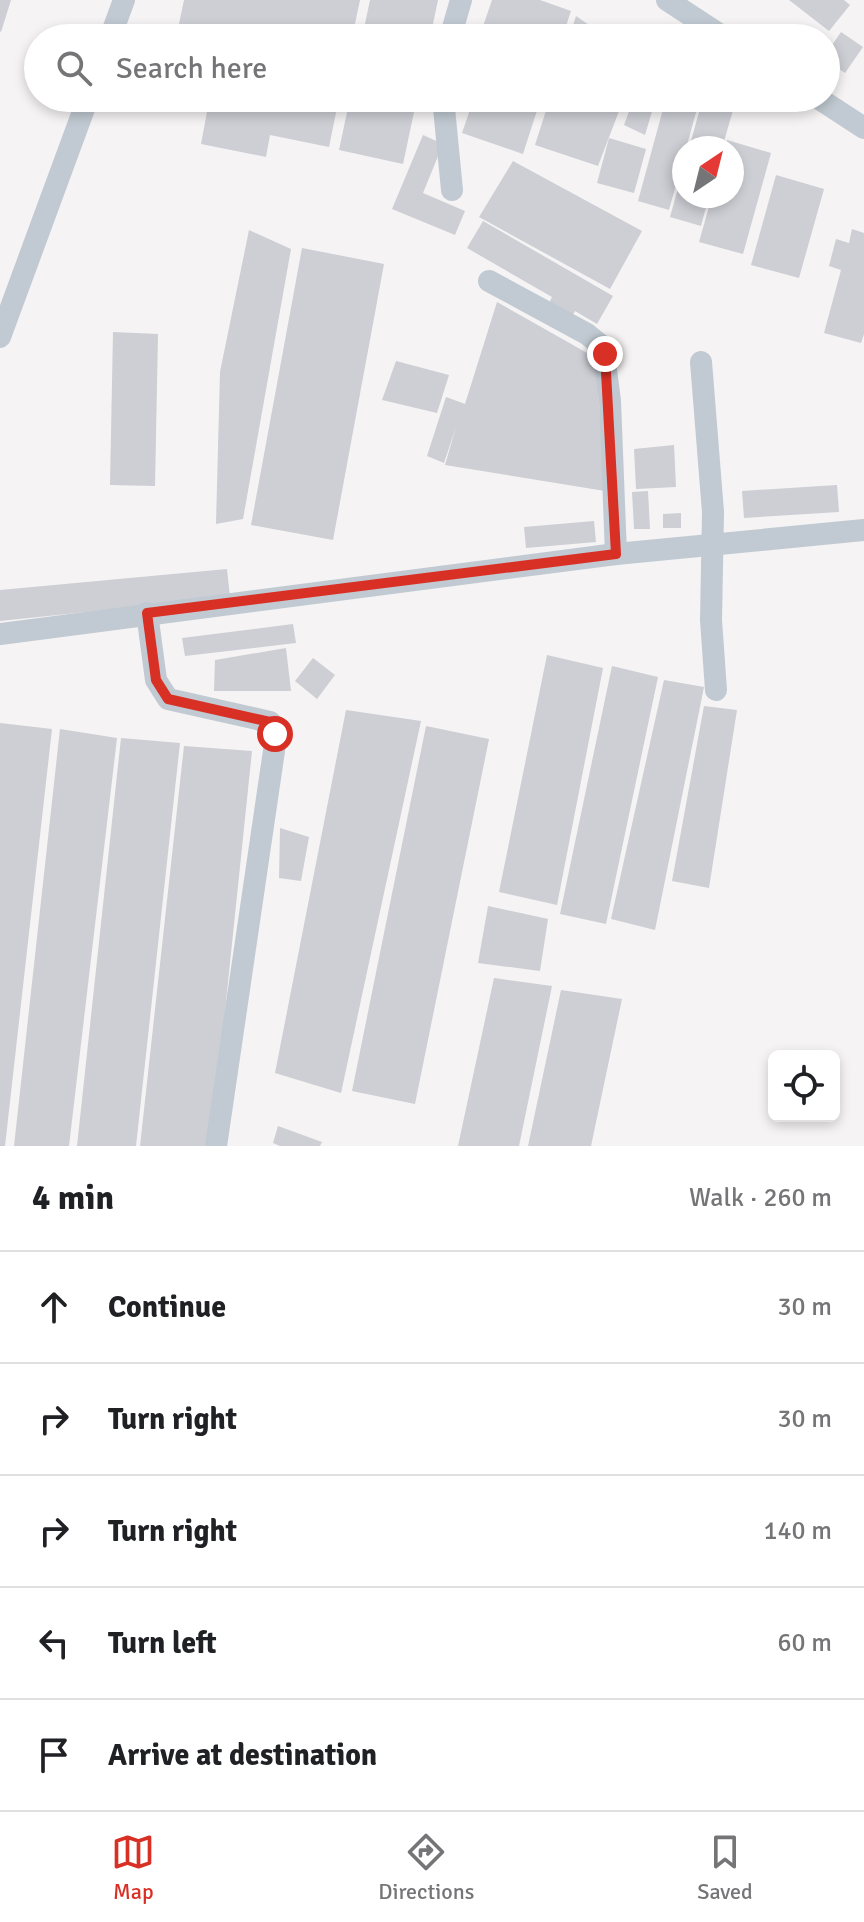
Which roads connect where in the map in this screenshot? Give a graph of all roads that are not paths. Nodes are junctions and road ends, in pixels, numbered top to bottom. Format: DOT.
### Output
graph roads {
  1 [pos="124,0"];
  2 [pos="461,0"];
  3 [pos="667,0"];
  4 [pos="115,24"];
  5 [pos="454,24"];
  6 [pos="704,24"];
  7 [pos="83,112"];
  8 [pos="444,112"];
  9 [pos="839,112"];
  10 [pos="864,128"];
  11 [pos="452,190"];
  12 [pos="489,281"];
  13 [pos="0,337"];
  14 [pos="701,362"];
  15 [pos="864,530"];
  16 [pos="714,546"];
  17 [pos="616,554"];
  18 [pos="147,613"];
  19 [pos="0,634"];
  20 [pos="716,690"];
  21 [pos="216,1146"];
  1 -- 4 [label="street"];
  2 -- 5 [label="street"];
  3 -- 6 [label="street"];
  7 -- 13 [label="street"];
  8 -- 11 [label="street"];
  9 -- 10 [label="street"];
  12 -- 17 [label="street"];
  14 -- 16 [label="street"];
  15 -- 16 [label="street"];
  16 -- 17 [label="street"];
  16 -- 20 [label="street"];
  17 -- 18 [label="street"];
  18 -- 19 [label="street"];
  18 -- 21 [label="street"];
}
